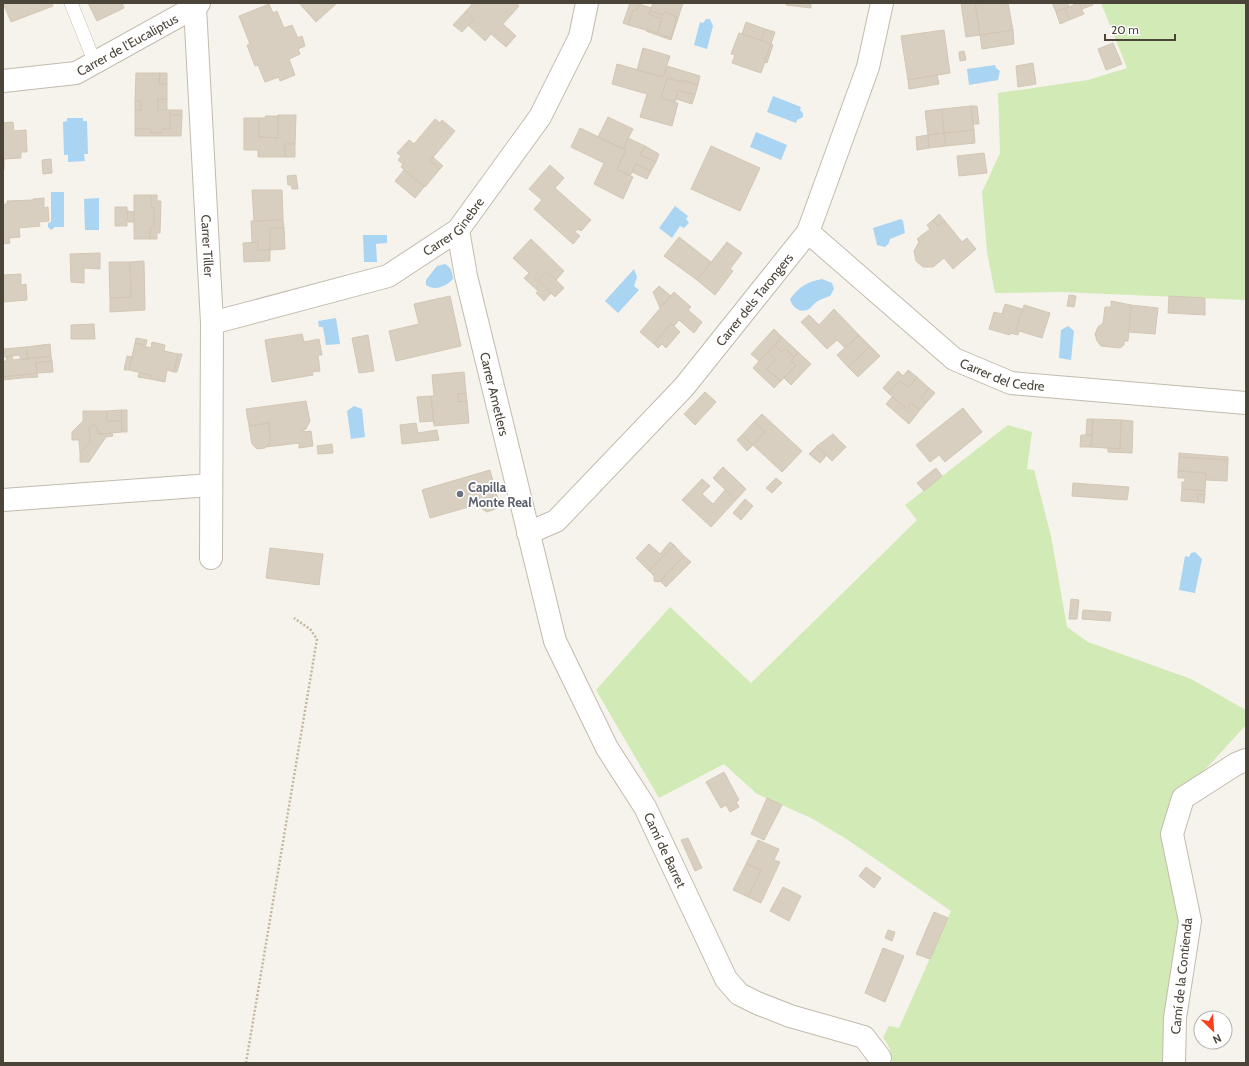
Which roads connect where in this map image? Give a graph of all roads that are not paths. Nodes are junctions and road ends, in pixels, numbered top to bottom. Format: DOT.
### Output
graph roads {
  1 [pos="71,3"];
  2 [pos="587,3"];
  3 [pos="882,3"];
  4 [pos="197,5"];
  5 [pos="95,63"];
  6 [pos="3,81"];
  7 [pos="458,230"];
  8 [pos="808,232"];
  9 [pos="212,323"];
  10 [pos="1246,403"];
  11 [pos="211,485"];
  12 [pos="3,500"];
  13 [pos="528,533"];
  14 [pos="211,558"];
  15 [pos="534,558"];
  16 [pos="1246,760"];
  17 [pos="880,1058"];
  18 [pos="1174,1063"];
  1 -- 5 [label="lane"];
  2 -- 7 [label="street, Carrer Ginebre"];
  3 -- 8 [label="street, Carrer dels Tarongers"];
  4 -- 5 [label="street, Carrer de l'Eucaliptus"];
  4 -- 9 [label="street, Carrer Tiller"];
  5 -- 6 [label="street, Carrer de l'Eucaliptus"];
  7 -- 9 [label="street, Carrer Ginebre"];
  7 -- 13 [label="street, Carrer Ametlers"];
  8 -- 10 [label="street, Carrer del Cedre"];
  8 -- 13 [label="street, Carrer dels Tarongers"];
  9 -- 11 [label="street, Carrer Tiller"];
  11 -- 12 [label="street"];
  11 -- 14 [label="street, Carrer Tiller"];
  13 -- 15 [label="street, Carrer Ametlers"];
  15 -- 17 [label="street, Camí de Barret"];
  16 -- 18 [label="street, Camí de la Contienda"];
}
